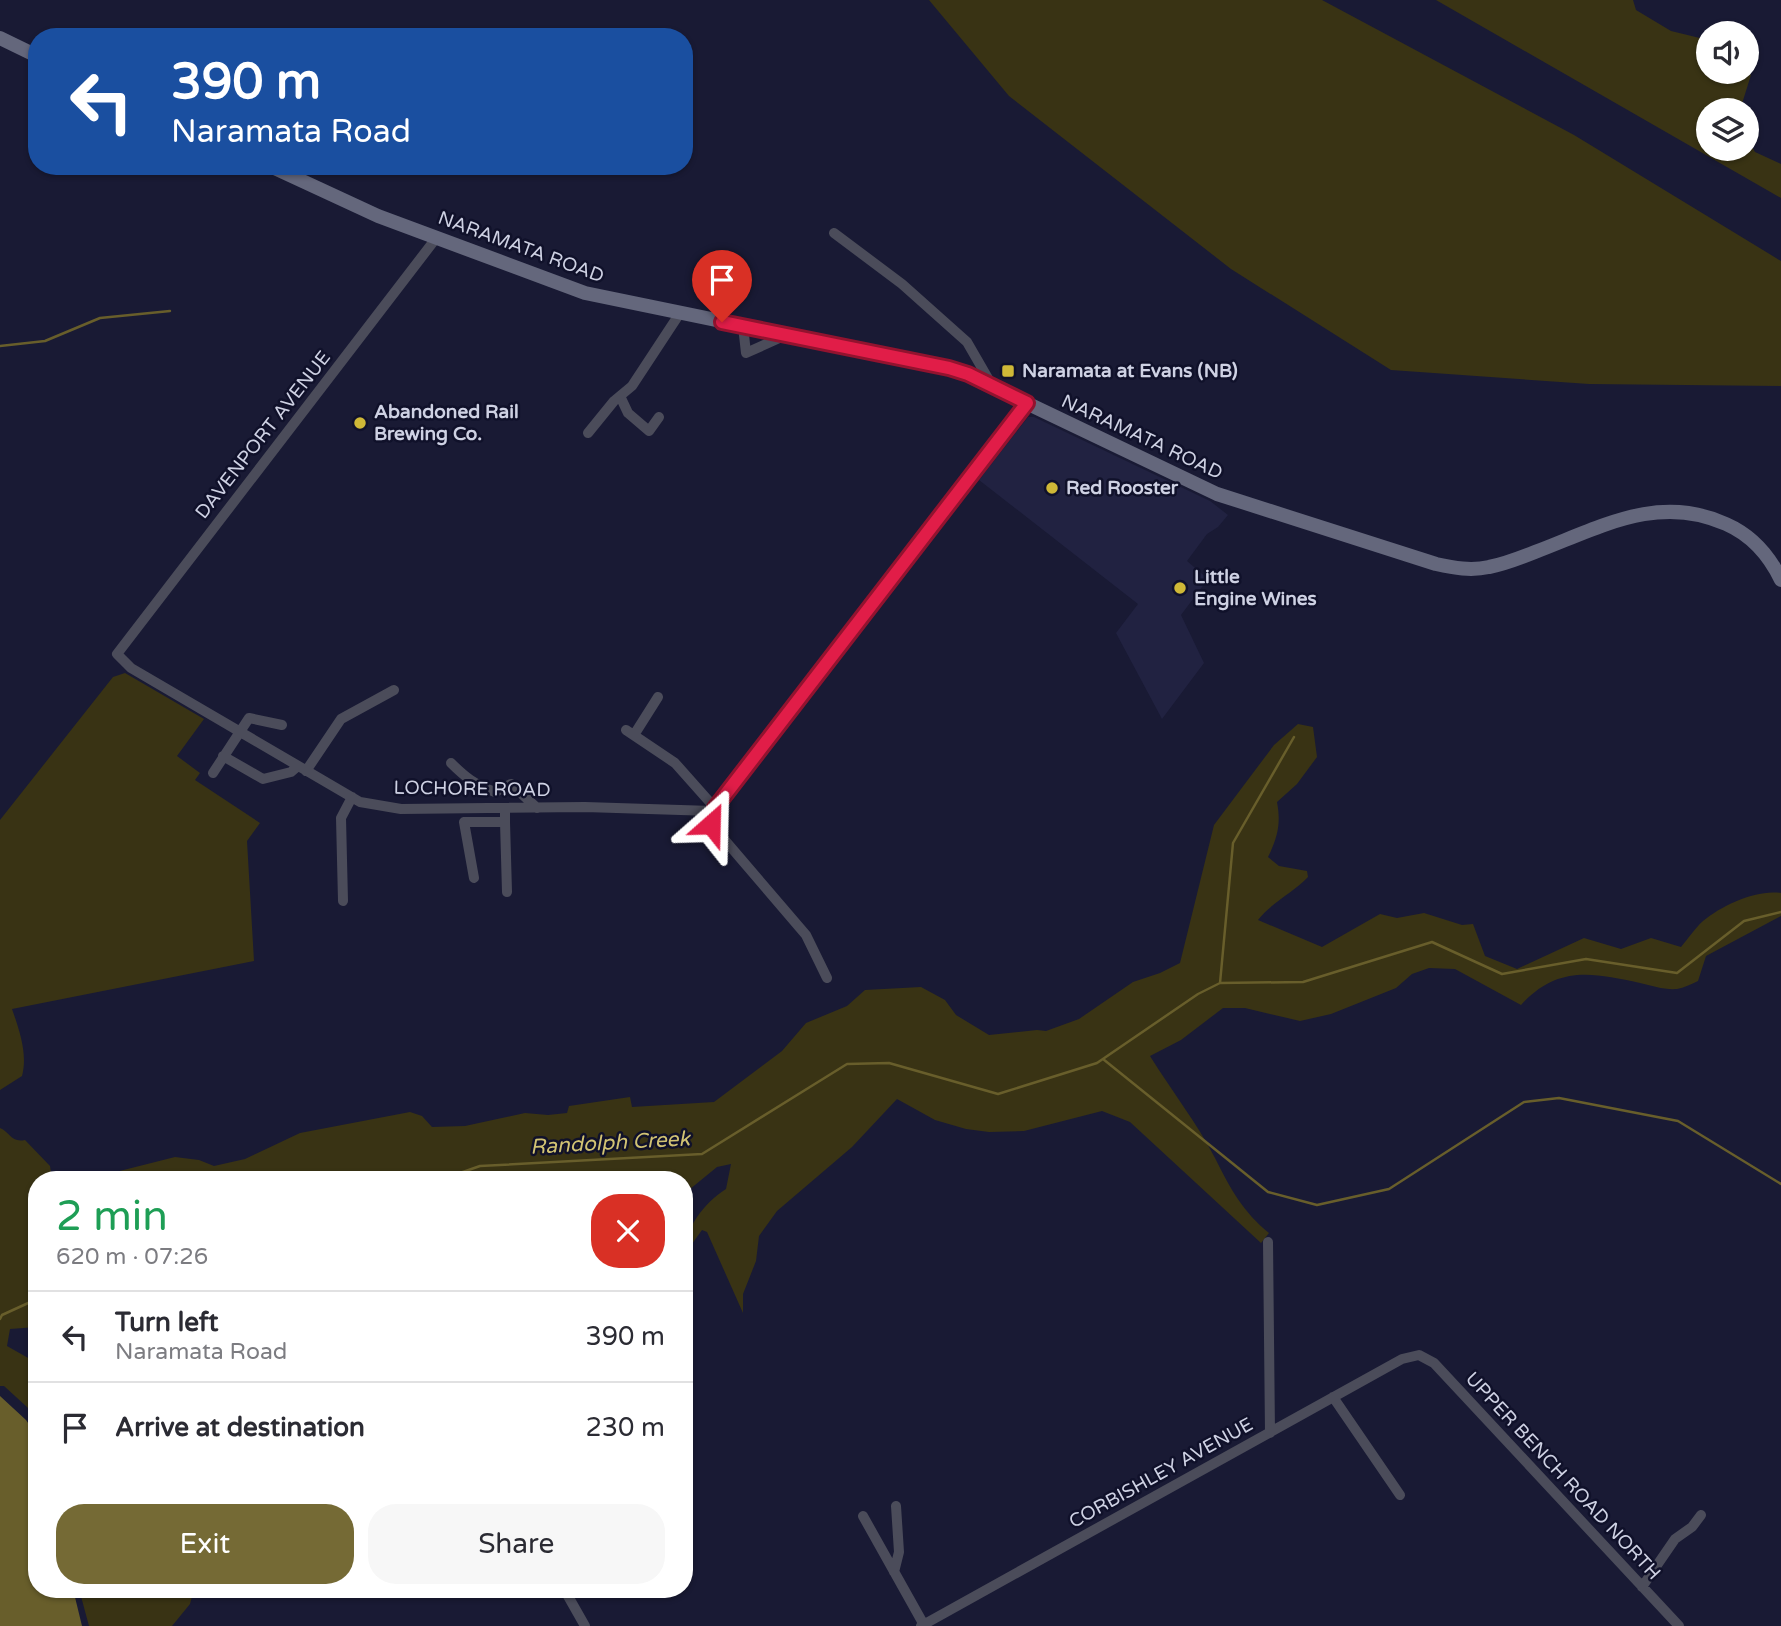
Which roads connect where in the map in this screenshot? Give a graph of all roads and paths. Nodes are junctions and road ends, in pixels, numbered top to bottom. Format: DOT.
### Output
graph roads {
  1 [pos="0,38"];
  2 [pos="28,51"];
  3 [pos="289,175"];
  4 [pos="834,233"];
  5 [pos="437,237"];
  6 [pos="680,313"];
  7 [pos="743,326"];
  8 [pos="786,335"];
  9 [pos="993,387"];
  10 [pos="620,396"];
  11 [pos="1027,403"];
  12 [pos="659,416"];
  13 [pos="588,433"];
  14 [pos="1781,580"];
  15 [pos="117,654"];
  16 [pos="394,690"];
  17 [pos="659,697"];
  18 [pos="282,725"];
  19 [pos="239,731"];
  20 [pos="223,756"];
  21 [pos="451,762"];
  22 [pos="302,768"];
  23 [pos="213,773"];
  24 [pos="352,797"];
  25 [pos="505,808"];
  26 [pos="537,808"];
  27 [pos="713,810"];
  28 [pos="505,822"];
  29 [pos="474,878"];
  30 [pos="507,892"];
  31 [pos="343,901"];
  32 [pos="827,978"];
  33 [pos="1268,1242"];
  34 [pos="1419,1355"];
  35 [pos="1334,1398"];
  36 [pos="1270,1433"];
  37 [pos="1400,1495"];
  38 [pos="896,1506"];
  39 [pos="1701,1515"];
  40 [pos="863,1516"];
  41 [pos="894,1572"];
  42 [pos="1643,1587"];
  43 [pos="569,1598"];
  44 [pos="922,1625"];
  45 [pos="585,1626"];
  46 [pos="1679,1626"];
  1 -- 2 [label="main road"];
  3 -- 5 [label="main road, NARAMATA ROAD"];
  4 -- 9 [label="street"];
  5 -- 6 [label="main road, NARAMATA ROAD"];
  5 -- 15 [label="street, DAVENPORT AVENUE"];
  6 -- 7 [label="main road, NARAMATA ROAD"];
  6 -- 10 [label="street"];
  7 -- 8 [label="main road, NARAMATA ROAD"];
  7 -- 8 [label="street"];
  8 -- 9 [label="main road, NARAMATA ROAD"];
  9 -- 11 [label="main road, NARAMATA ROAD"];
  10 -- 12 [label="street"];
  10 -- 13 [label="street"];
  11 -- 14 [label="main road, NARAMATA ROAD"];
  11 -- 27 [label="street"];
  15 -- 19 [label="street, LOCHORE ROAD"];
  16 -- 22 [label="street"];
  17 -- 27 [label="street"];
  18 -- 19 [label="street"];
  19 -- 20 [label="street"];
  19 -- 22 [label="street, LOCHORE ROAD"];
  20 -- 22 [label="street"];
  20 -- 23 [label="street"];
  21 -- 26 [label="street"];
  22 -- 24 [label="street, LOCHORE ROAD"];
  24 -- 25 [label="street, LOCHORE ROAD"];
  24 -- 31 [label="street"];
  25 -- 26 [label="street, LOCHORE ROAD"];
  25 -- 28 [label="street"];
  26 -- 27 [label="street, LOCHORE ROAD"];
  27 -- 32 [label="street"];
  28 -- 29 [label="street"];
  28 -- 30 [label="street"];
  33 -- 36 [label="street"];
  34 -- 35 [label="street, CORBISHLEY AVENUE"];
  34 -- 42 [label="street, UPPER BENCH ROAD NORTH"];
  35 -- 36 [label="street, CORBISHLEY AVENUE"];
  35 -- 37 [label="street"];
  36 -- 44 [label="street, CORBISHLEY AVENUE"];
  38 -- 41 [label="street"];
  39 -- 42 [label="street"];
  40 -- 41 [label="street"];
  41 -- 44 [label="street"];
  42 -- 46 [label="street, UPPER BENCH ROAD NORTH"];
  43 -- 45 [label="street"];
}
